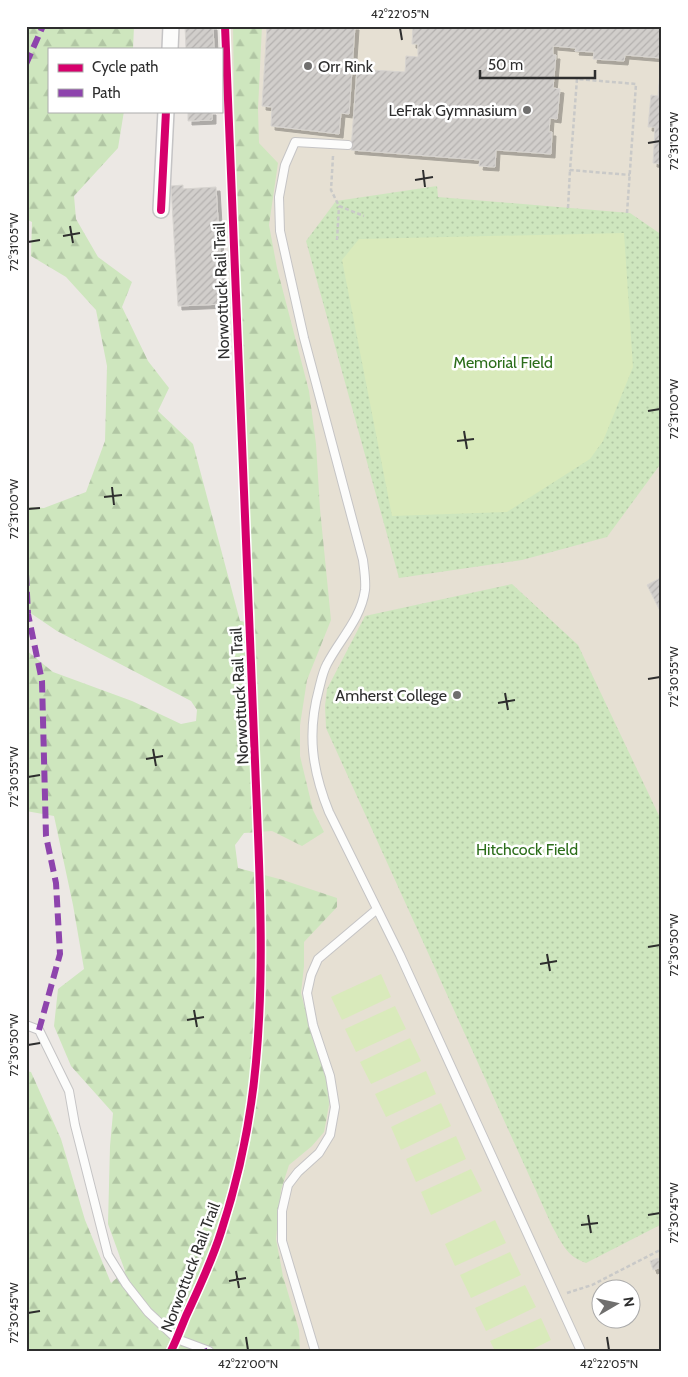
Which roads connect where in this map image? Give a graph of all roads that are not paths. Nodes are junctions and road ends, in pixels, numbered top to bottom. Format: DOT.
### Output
graph roads {
  1 [pos="171,26"];
  2 [pos="170,48"];
  3 [pos="166,112"];
  4 [pos="348,145"];
  5 [pos="161,210"];
  6 [pos="376,910"];
  7 [pos="26,1025"];
  8 [pos="210,1351"];
  9 [pos="315,1351"];
  10 [pos="581,1351"];
  1 -- 2 [label="street"];
  3 -- 5 [label="street"];
  4 -- 6 [label="lane"];
  6 -- 9 [label="lane"];
  6 -- 10 [label="lane"];
  7 -- 8 [label="lane"];
}
